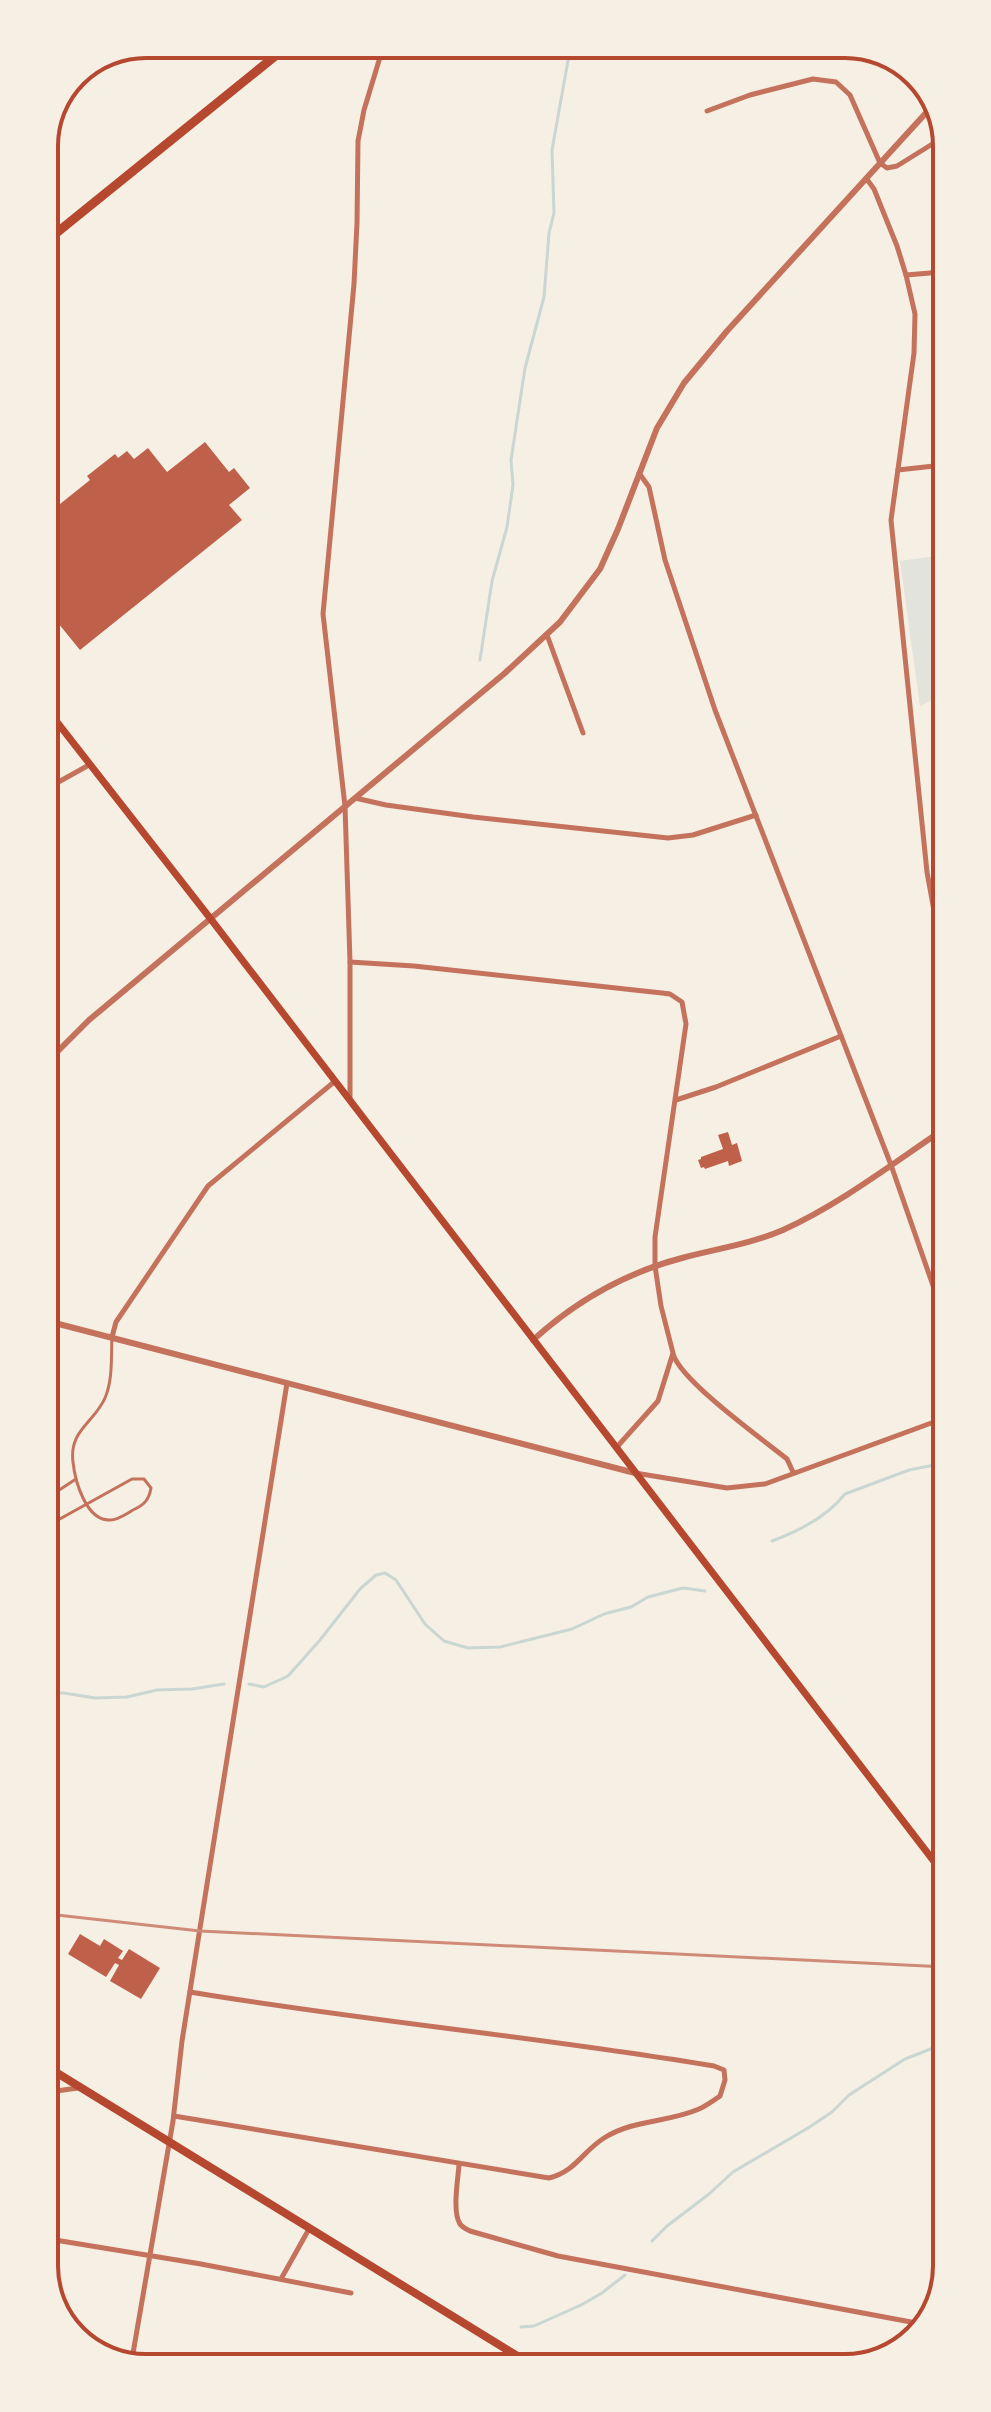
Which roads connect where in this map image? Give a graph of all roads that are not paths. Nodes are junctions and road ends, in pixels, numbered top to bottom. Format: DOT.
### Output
graph roads {
  1 [pos="273,58"];
  2 [pos="380,58"];
  3 [pos="707,111"];
  4 [pos="926,113"];
  5 [pos="933,144"];
  6 [pos="880,163"];
  7 [pos="866,178"];
  8 [pos="58,232"];
  9 [pos="933,273"];
  10 [pos="906,275"];
  11 [pos="933,466"];
  12 [pos="898,470"];
  13 [pos="639,473"];
  14 [pos="547,635"];
  15 [pos="58,724"];
  16 [pos="583,733"];
  17 [pos="89,765"];
  18 [pos="58,782"];
  19 [pos="355,798"];
  20 [pos="345,806"];
  21 [pos="756,815"];
  22 [pos="933,905"];
  23 [pos="210,918"];
  24 [pos="350,962"];
  25 [pos="841,1036"];
  26 [pos="58,1051"];
  27 [pos="334,1082"];
  28 [pos="676,1100"];
  29 [pos="350,1101"];
  30 [pos="933,1136"];
  31 [pos="891,1165"];
  32 [pos="655,1266"];
  33 [pos="933,1286"];
  34 [pos="58,1324"];
  35 [pos="112,1337"];
  36 [pos="533,1340"];
  37 [pos="673,1353"];
  38 [pos="287,1383"];
  39 [pos="933,1422"];
  40 [pos="616,1448"];
  41 [pos="793,1472"];
  42 [pos="635,1473"];
  43 [pos="76,1479"];
  44 [pos="58,1491"];
  45 [pos="86,1504"];
  46 [pos="58,1520"];
  47 [pos="933,1860"];
  48 [pos="190,1992"];
  49 [pos="58,2074"];
  50 [pos="79,2087"];
  51 [pos="58,2090"];
  52 [pos="174,2116"];
  53 [pos="170,2142"];
  54 [pos="459,2165"];
  55 [pos="309,2229"];
  56 [pos="58,2240"];
  57 [pos="151,2256"];
  58 [pos="281,2279"];
  59 [pos="351,2293"];
  60 [pos="913,2322"];
  61 [pos="133,2353"];
  62 [pos="514,2354"];
  1 -- 8 [label="highway"];
  2 -- 20 [label="street"];
  3 -- 6 [label="street"];
  4 -- 6 [label="street"];
  5 -- 6 [label="street"];
  6 -- 7 [label="street"];
  7 -- 10 [label="street"];
  7 -- 13 [label="street"];
  9 -- 10 [label="street"];
  10 -- 12 [label="street"];
  11 -- 12 [label="street"];
  12 -- 22 [label="street"];
  13 -- 14 [label="street"];
  13 -- 21 [label="street"];
  14 -- 16 [label="street"];
  14 -- 19 [label="street"];
  15 -- 17 [label="main road"];
  17 -- 18 [label="street"];
  17 -- 23 [label="main road"];
  19 -- 20 [label="street"];
  19 -- 21 [label="street"];
  20 -- 23 [label="street"];
  20 -- 24 [label="street"];
  21 -- 25 [label="street"];
  23 -- 26 [label="street"];
  23 -- 27 [label="main road"];
  24 -- 28 [label="street"];
  24 -- 29 [label="street"];
  25 -- 28 [label="street"];
  25 -- 31 [label="street"];
  27 -- 29 [label="main road"];
  27 -- 35 [label="street"];
  28 -- 32 [label="street"];
  29 -- 36 [label="main road"];
  30 -- 31 [label="street"];
  31 -- 32 [label="street"];
  31 -- 33 [label="street"];
  32 -- 36 [label="street"];
  32 -- 37 [label="street"];
  34 -- 35 [label="street"];
  35 -- 38 [label="street"];
  35 -- 43 [label="lane"];
  36 -- 40 [label="main road"];
  37 -- 40 [label="street"];
  37 -- 41 [label="street"];
  38 -- 42 [label="street"];
  38 -- 48 [label="street"];
  39 -- 41 [label="street"];
  40 -- 42 [label="main road"];
  41 -- 42 [label="street"];
  42 -- 47 [label="main road"];
  43 -- 44 [label="lane"];
  43 -- 45 [label="lane"];
  45 -- 45 [label="lane"];
  45 -- 46 [label="lane"];
  48 -- 52 [label="street"];
  48 -- 54 [label="street"];
  49 -- 50 [label="main road"];
  50 -- 51 [label="street"];
  50 -- 53 [label="main road"];
  52 -- 53 [label="street"];
  52 -- 54 [label="street"];
  53 -- 55 [label="main road"];
  53 -- 57 [label="street"];
  54 -- 60 [label="street"];
  55 -- 58 [label="street"];
  55 -- 62 [label="main road"];
  56 -- 57 [label="street"];
  57 -- 58 [label="street"];
  57 -- 61 [label="street"];
  58 -- 59 [label="street"];
}
